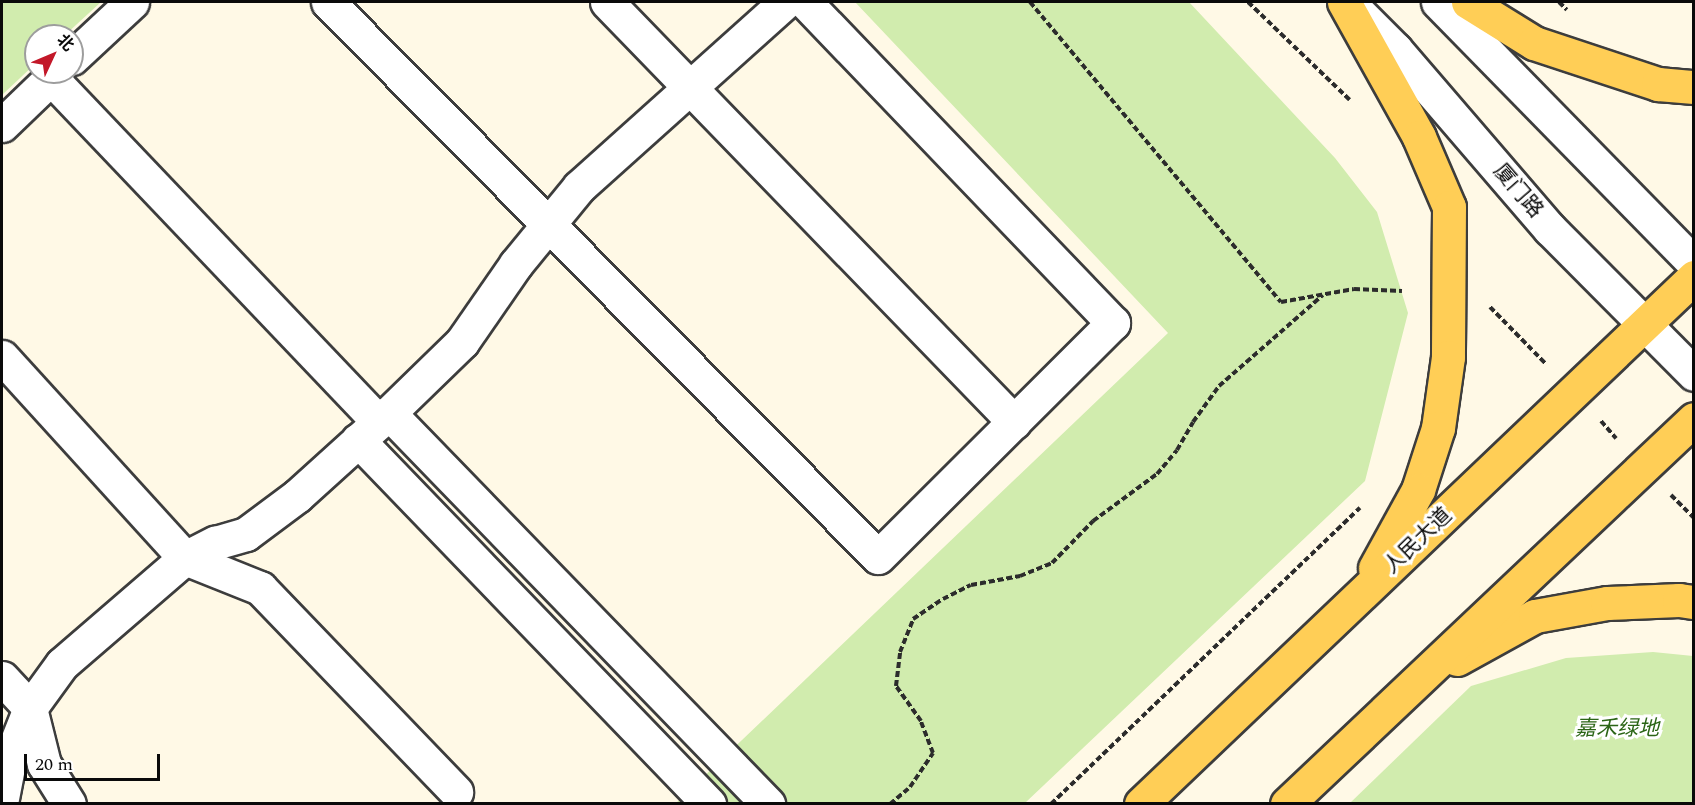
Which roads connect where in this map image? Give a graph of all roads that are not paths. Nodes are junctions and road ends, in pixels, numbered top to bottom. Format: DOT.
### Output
graph roads {
  1 [pos="132,2"];
  2 [pos="328,2"];
  3 [pos="607,2"];
  4 [pos="785,2"];
  5 [pos="805,2"];
  6 [pos="1346,2"];
  7 [pos="1438,2"];
  8 [pos="1468,2"];
  9 [pos="84,47"];
  10 [pos="45,84"];
  11 [pos="72,84"];
  12 [pos="1694,87"];
  13 [pos="691,88"];
  14 [pos="2,125"];
  15 [pos="548,223"];
  16 [pos="1694,262"];
  17 [pos="1694,277"];
  18 [pos="1645,325"];
  19 [pos="2,357"];
  20 [pos="1694,374"];
  21 [pos="1694,419"];
  22 [pos="1014,422"];
  23 [pos="375,425"];
  24 [pos="185,558"];
  25 [pos="1361,595"];
  26 [pos="1694,602"];
  27 [pos="2,678"];
  28 [pos="1418,679"];
  29 [pos="30,708"];
  30 [pos="456,792"];
  31 [pos="2,798"];
  32 [pos="69,804"];
  33 [pos="709,804"];
  34 [pos="768,804"];
  35 [pos="1141,804"];
  36 [pos="1287,804"];
  1 -- 9 [label="street"];
  2 -- 15 [label="street"];
  3 -- 13 [label="street"];
  4 -- 13 [label="street"];
  5 -- 22 [label="street"];
  6 -- 18 [label="street, 厦门路"];
  6 -- 25 [label="main road"];
  7 -- 16 [label="street"];
  8 -- 12 [label="main road"];
  10 -- 14 [label="street"];
  11 -- 23 [label="street"];
  13 -- 15 [label="street"];
  13 -- 22 [label="street"];
  15 -- 22 [label="street"];
  15 -- 23 [label="street"];
  17 -- 18 [label="main road, 人民大道"];
  18 -- 20 [label="street, 厦门路"];
  18 -- 25 [label="main road, 人民大道"];
  19 -- 24 [label="street"];
  21 -- 28 [label="main road"];
  23 -- 24 [label="street"];
  23 -- 33 [label="street"];
  23 -- 34 [label="street"];
  24 -- 29 [label="street"];
  24 -- 30 [label="street"];
  25 -- 35 [label="main road, 人民大道"];
  26 -- 28 [label="main road"];
  27 -- 29 [label="street"];
  28 -- 36 [label="main road"];
  29 -- 31 [label="street"];
  29 -- 32 [label="street"];
}
